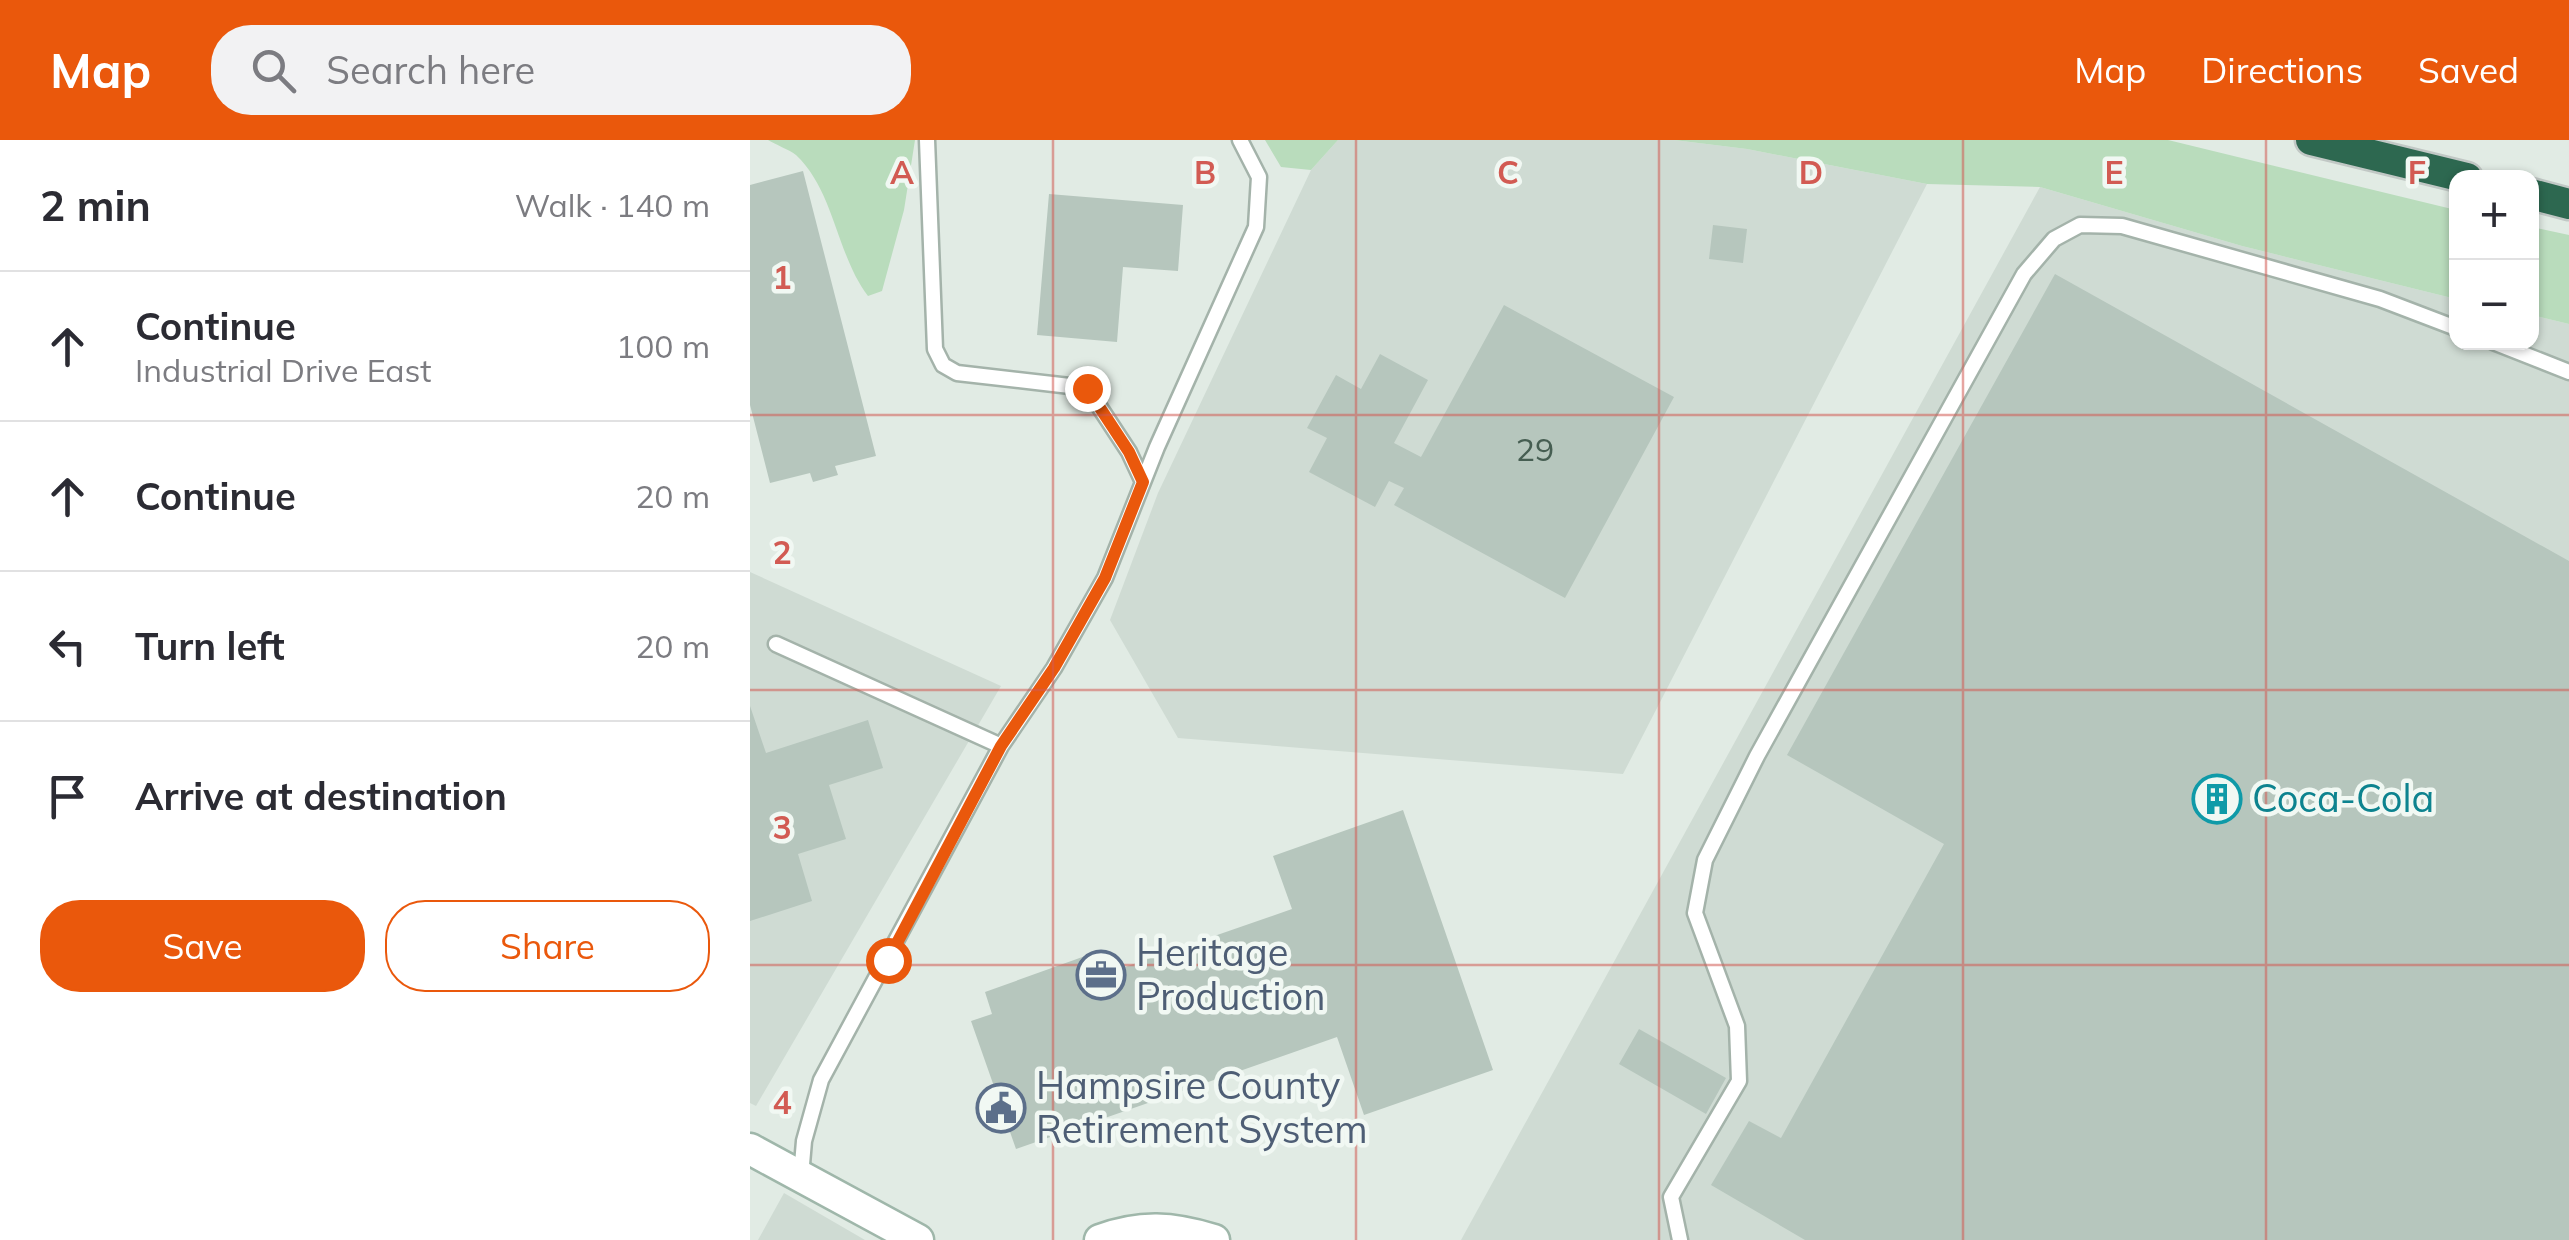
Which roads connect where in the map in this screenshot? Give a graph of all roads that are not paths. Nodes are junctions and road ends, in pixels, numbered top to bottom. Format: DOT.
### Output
graph roads {
  1 [pos="926,140"];
  2 [pos="1240,140"];
  3 [pos="2311,140"];
  4 [pos="2449,174"];
  5 [pos="2539,196"];
  6 [pos="2569,204"];
  7 [pos="2449,325"];
  8 [pos="2513,350"];
  9 [pos="2569,372"];
  10 [pos="1143,482"];
  11 [pos="776,644"];
  12 [pos="1001,746"];
  13 [pos="750,1150"];
  14 [pos="801,1176"];
  15 [pos="918,1240"];
  16 [pos="1100,1240"];
  17 [pos="1214,1240"];
  18 [pos="1680,1240"];
  1 -- 10 [label="lane"];
  2 -- 10 [label="lane"];
  3 -- 4 [label="highway"];
  5 -- 6 [label="highway"];
  7 -- 18 [label="lane"];
  8 -- 9 [label="lane"];
  10 -- 12 [label="lane"];
  11 -- 12 [label="lane"];
  12 -- 14 [label="lane"];
  13 -- 14 [label="street"];
  14 -- 15 [label="street"];
  16 -- 17 [label="street"];
}
